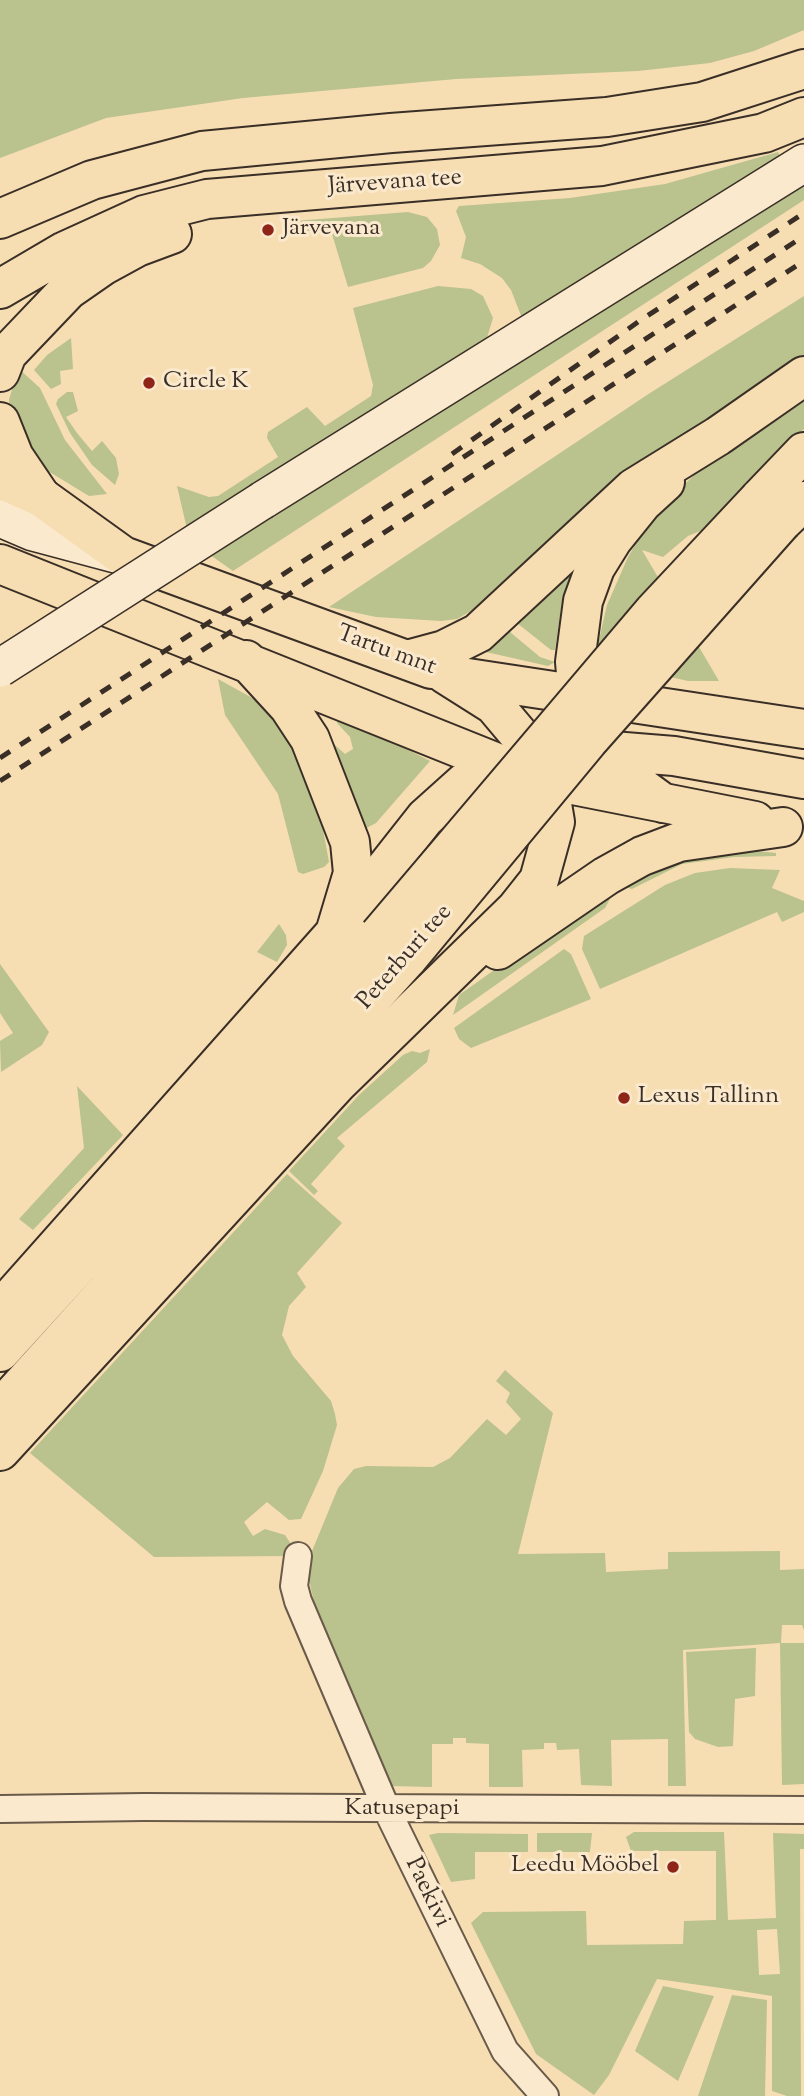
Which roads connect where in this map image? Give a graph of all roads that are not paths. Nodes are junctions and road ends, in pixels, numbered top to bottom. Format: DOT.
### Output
graph roads {
  1 [pos="804,69"];
  2 [pos="804,117"];
  3 [pos="804,163"];
  4 [pos="355,188"];
  5 [pos="0,219"];
  6 [pos="0,289"];
  7 [pos="0,372"];
  8 [pos="804,376"];
  9 [pos="0,422"];
  10 [pos="718,436"];
  11 [pos="804,452"];
  12 [pos="0,479"];
  13 [pos="41,496"];
  14 [pos="782,507"];
  15 [pos="0,518"];
  16 [pos="123,556"];
  17 [pos="0,564"];
  18 [pos="246,660"];
  19 [pos="407,660"];
  20 [pos="0,668"];
  21 [pos="445,674"];
  22 [pos="578,695"];
  23 [pos="804,729"];
  24 [pos="600,750"];
  25 [pos="529,767"];
  26 [pos="804,779"];
  27 [pos="663,803"];
  28 [pos="793,828"];
  29 [pos="335,933"];
  30 [pos="394,946"];
  31 [pos="413,1009"];
  32 [pos="0,1310"];
  33 [pos="0,1352"];
  34 [pos="0,1409"];
  35 [pos="0,1451"];
  36 [pos="298,1556"];
  37 [pos="0,1809"];
  38 [pos="387,1810"];
  39 [pos="804,1810"];
  40 [pos="545,2096"];
  1 -- 5 [label="main road, Järvevana tee"];
  2 -- 4 [label="main road, Järvevana tee"];
  3 -- 20 [label="main road, bridge"];
  4 -- 6 [label="main road, Järvevana tee"];
  4 -- 7 [label="main road"];
  8 -- 10 [label="main road"];
  9 -- 13 [label="main road"];
  10 -- 19 [label="main road"];
  10 -- 22 [label="main road"];
  11 -- 14 [label="main road, Peterburi tee"];
  12 -- 13 [label="main road, Tartu mnt"];
  13 -- 16 [label="main road, Tartu mnt"];
  14 -- 30 [label="main road, Peterburi tee, bridge"];
  15 -- 16 [label="main road"];
  16 -- 19 [label="main road, Tartu mnt"];
  17 -- 18 [label="main road"];
  18 -- 25 [label="main road"];
  18 -- 29 [label="main road"];
  19 -- 21 [label="main road, Tartu mnt"];
  21 -- 22 [label="main road, Tartu mnt"];
  21 -- 25 [label="main road"];
  22 -- 23 [label="main road, Tartu mnt"];
  22 -- 24 [label="main road"];
  24 -- 25 [label="main road"];
  24 -- 26 [label="main road"];
  24 -- 27 [label="main road"];
  25 -- 27 [label="main road"];
  25 -- 29 [label="main road"];
  25 -- 31 [label="main road"];
  27 -- 28 [label="main road"];
  28 -- 31 [label="main road"];
  29 -- 32 [label="main road"];
  30 -- 33 [label="main road, Peterburi tee"];
  30 -- 34 [label="main road, Peterburi tee"];
  31 -- 35 [label="main road"];
  36 -- 38 [label="street, Paekivi"];
  37 -- 38 [label="street, Katusepapi"];
  38 -- 39 [label="street, Katusepapi"];
  38 -- 40 [label="street, Paekivi"];
}
